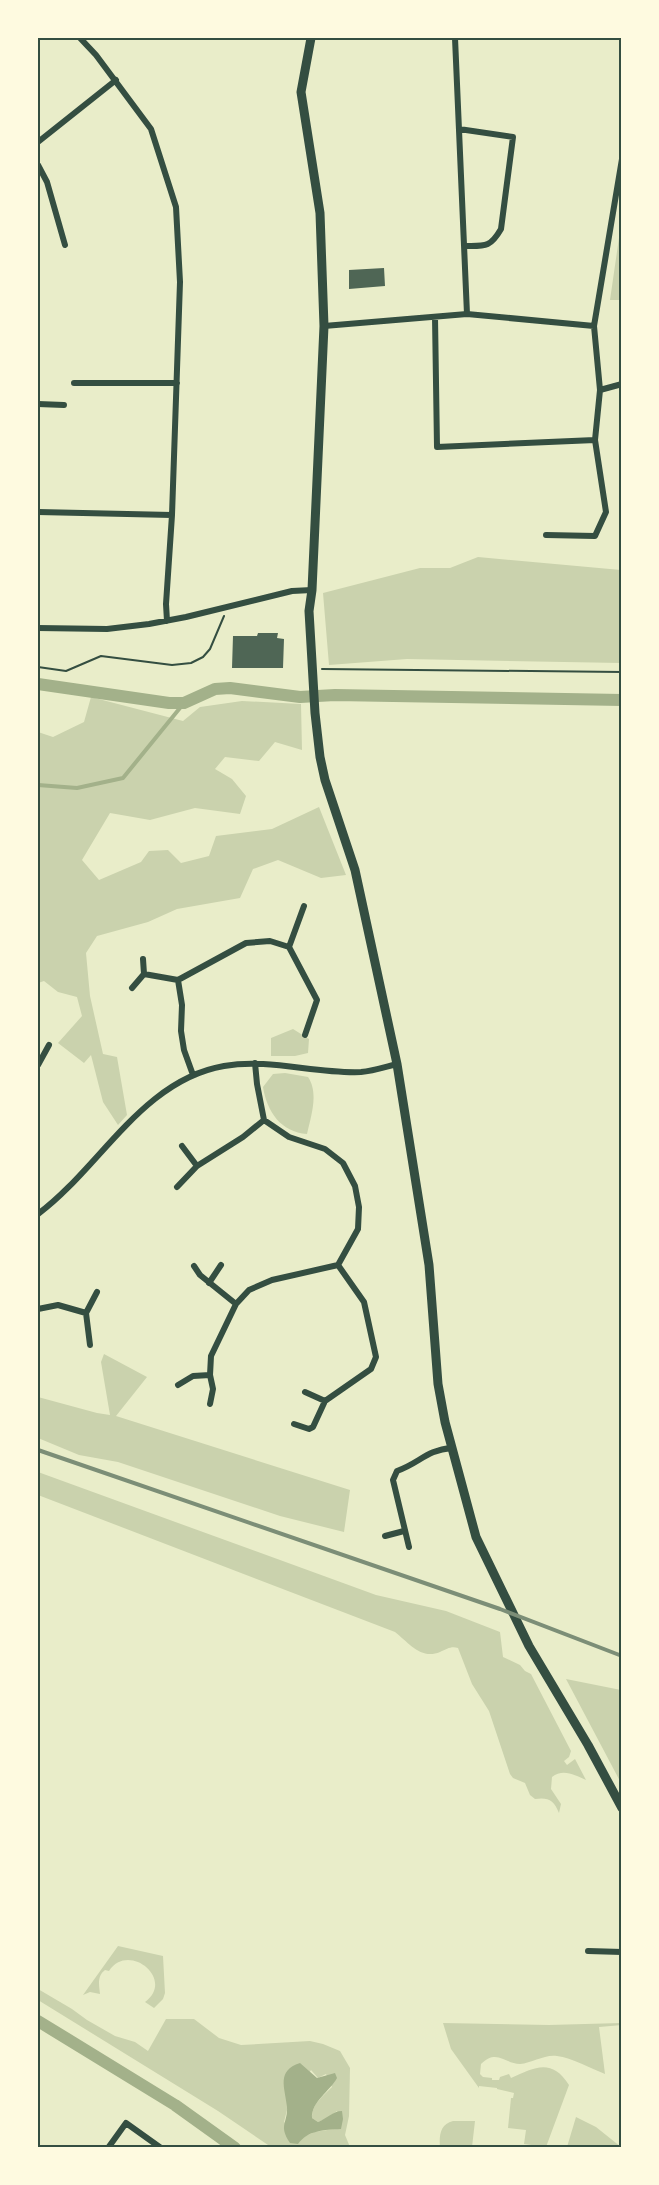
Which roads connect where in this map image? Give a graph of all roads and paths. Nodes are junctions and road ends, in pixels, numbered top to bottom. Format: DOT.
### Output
graph roads {
  1 [pos="80,38"];
  2 [pos="311,38"];
  3 [pos="455,38"];
  4 [pos="116,80"];
  5 [pos="459,129"];
  6 [pos="38,142"];
  7 [pos="621,159"];
  8 [pos="38,165"];
  9 [pos="65,245"];
  10 [pos="464,246"];
  11 [pos="467,314"];
  12 [pos="435,317"];
  13 [pos="324,326"];
  14 [pos="594,326"];
  15 [pos="74,383"];
  16 [pos="177,383"];
  17 [pos="621,384"];
  18 [pos="600,390"];
  19 [pos="38,404"];
  20 [pos="64,405"];
  21 [pos="595,440"];
  22 [pos="38,512"];
  23 [pos="172,515"];
  24 [pos="546,535"];
  25 [pos="312,590"];
  26 [pos="226,608"];
  27 [pos="167,621"];
  28 [pos="38,628"];
  29 [pos="38,667"];
  30 [pos="621,672"];
  31 [pos="313,673"];
  32 [pos="304,906"];
  33 [pos="289,947"];
  34 [pos="143,959"];
  35 [pos="144,974"];
  36 [pos="178,980"];
  37 [pos="132,988"];
  38 [pos="305,1035"];
  39 [pos="49,1045"];
  40 [pos="255,1063"];
  41 [pos="396,1064"];
  42 [pos="38,1065"];
  43 [pos="193,1075"];
  44 [pos="264,1120"];
  45 [pos="182,1146"];
  46 [pos="197,1166"];
  47 [pos="177,1187"];
  48 [pos="38,1214"];
  49 [pos="221,1265"];
  50 [pos="338,1265"];
  51 [pos="194,1266"];
  52 [pos="209,1283"];
  53 [pos="97,1292"];
  54 [pos="236,1304"];
  55 [pos="38,1309"];
  56 [pos="86,1313"];
  57 [pos="90,1345"];
  58 [pos="210,1375"];
  59 [pos="178,1385"];
  60 [pos="305,1392"];
  61 [pos="325,1401"];
  62 [pos="210,1404"];
  63 [pos="294,1424"];
  64 [pos="452,1448"];
  65 [pos="404,1531"];
  66 [pos="385,1536"];
  67 [pos="409,1547"];
  68 [pos="621,1808"];
  69 [pos="588,1951"];
  70 [pos="621,1952"];
  71 [pos="108,2148"];
  72 [pos="161,2148"];
  1 -- 4 [label="street"];
  2 -- 13 [label="street"];
  3 -- 5 [label="street"];
  4 -- 6 [label="street"];
  4 -- 16 [label="street"];
  5 -- 10 [label="street"];
  5 -- 10 [label="street"];
  7 -- 14 [label="street"];
  8 -- 9 [label="street"];
  10 -- 11 [label="street"];
  11 -- 12 [label="street"];
  11 -- 14 [label="street"];
  12 -- 13 [label="street"];
  12 -- 21 [label="street"];
  13 -- 25 [label="street"];
  14 -- 18 [label="street"];
  15 -- 16 [label="street"];
  16 -- 23 [label="street"];
  17 -- 18 [label="street"];
  18 -- 21 [label="street"];
  19 -- 20 [label="street"];
  21 -- 24 [label="street"];
  22 -- 23 [label="street"];
  23 -- 27 [label="street"];
  25 -- 26 [label="street"];
  25 -- 31 [label="street"];
  26 -- 27 [label="street"];
  26 -- 29 [label="path"];
  27 -- 28 [label="street"];
  30 -- 31 [label="path"];
  31 -- 41 [label="street"];
  32 -- 33 [label="street"];
  33 -- 36 [label="street"];
  33 -- 38 [label="street"];
  34 -- 35 [label="street"];
  35 -- 36 [label="street"];
  35 -- 37 [label="street"];
  36 -- 43 [label="street"];
  39 -- 42 [label="street"];
  40 -- 41 [label="street"];
  40 -- 43 [label="street"];
  40 -- 44 [label="street"];
  41 -- 64 [label="street"];
  43 -- 48 [label="street"];
  44 -- 46 [label="street"];
  44 -- 50 [label="street"];
  45 -- 46 [label="street"];
  46 -- 47 [label="street"];
  49 -- 52 [label="street"];
  50 -- 54 [label="street"];
  50 -- 61 [label="street"];
  51 -- 52 [label="street"];
  52 -- 54 [label="street"];
  53 -- 56 [label="street"];
  54 -- 58 [label="street"];
  55 -- 56 [label="street"];
  56 -- 57 [label="street"];
  58 -- 59 [label="street"];
  58 -- 62 [label="street"];
  60 -- 61 [label="street"];
  61 -- 63 [label="street"];
  64 -- 65 [label="street"];
  64 -- 68 [label="street"];
  65 -- 66 [label="street"];
  65 -- 67 [label="street"];
  69 -- 70 [label="street"];
  71 -- 72 [label="street"];
}
